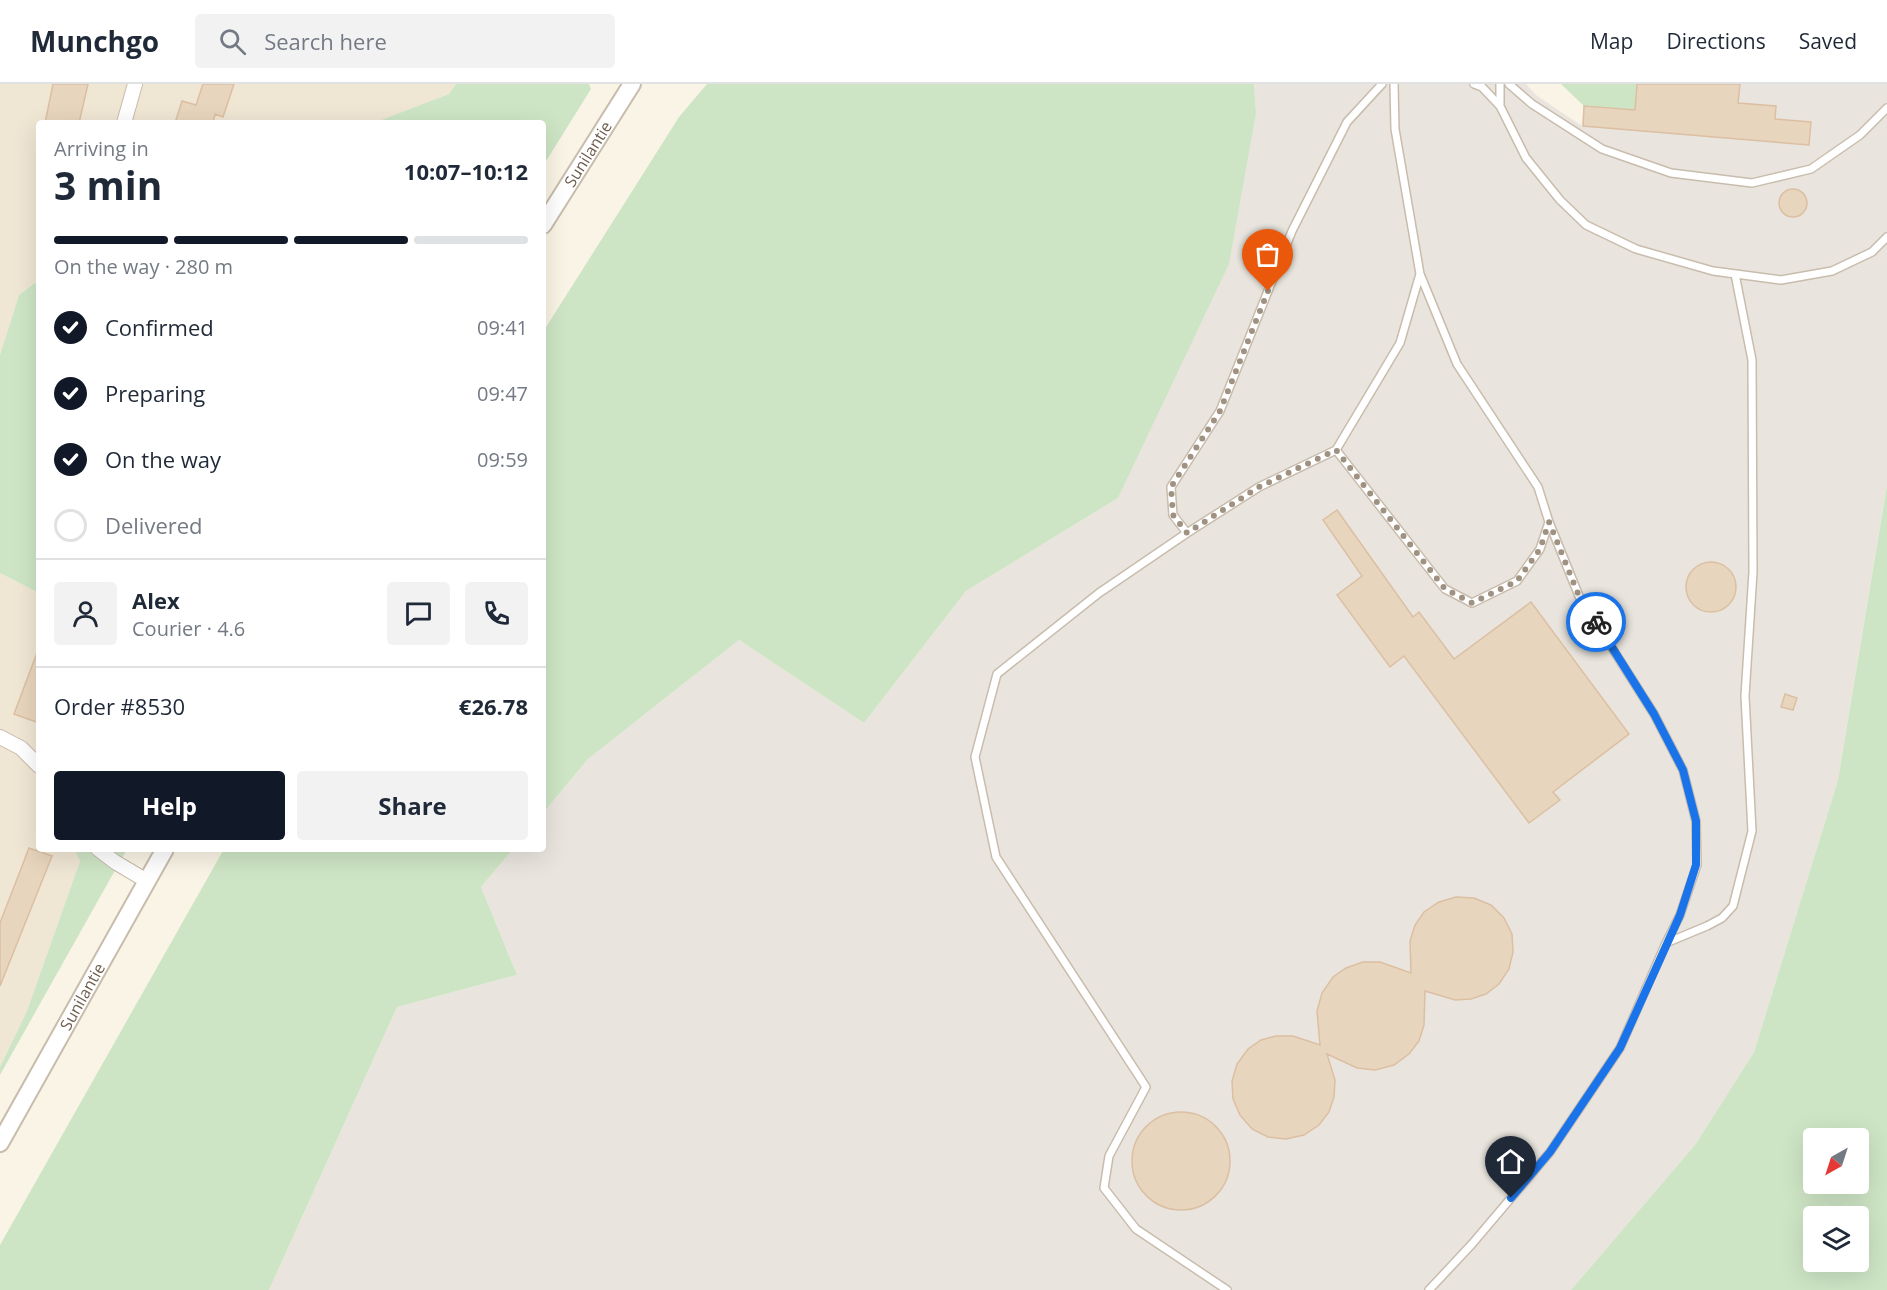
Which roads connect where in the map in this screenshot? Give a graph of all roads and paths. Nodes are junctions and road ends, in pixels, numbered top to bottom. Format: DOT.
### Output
graph roads {
  1 [pos="135,84"];
  2 [pos="632,84"];
  3 [pos="1382,84"];
  4 [pos="1394,84"];
  5 [pos="1474,84"];
  6 [pos="1500,84"];
  7 [pos="1509,84"];
  8 [pos="1500,106"];
  9 [pos="1887,108"];
  10 [pos="125,120"];
  11 [pos="546,220"];
  12 [pos="1887,237"];
  13 [pos="1887,245"];
  14 [pos="1872,252"];
  15 [pos="1420,274"];
  16 [pos="1735,274"];
  17 [pos="1336,450"];
  18 [pos="1549,522"];
  19 [pos="1187,533"];
  20 [pos="0,737"];
  21 [pos="36,763"];
  22 [pos="102,852"];
  23 [pos="163,852"];
  24 [pos="147,881"];
  25 [pos="1666,943"];
  26 [pos="0,1143"];
  27 [pos="1227,1290"];
  28 [pos="1429,1290"];
  1 -- 10 [label="street"];
  2 -- 11 [label="street, Sunilantie"];
  3 -- 19 [label="lane"];
  4 -- 15 [label="lane"];
  5 -- 8 [label="lane"];
  6 -- 8 [label="lane"];
  7 -- 9 [label="lane"];
  8 -- 16 [label="lane"];
  12 -- 14 [label="lane"];
  13 -- 14 [label="lane"];
  14 -- 16 [label="lane"];
  15 -- 17 [label="lane"];
  15 -- 18 [label="lane"];
  16 -- 25 [label="lane"];
  17 -- 18 [label="lane"];
  17 -- 19 [label="lane"];
  18 -- 25 [label="lane"];
  19 -- 27 [label="lane"];
  20 -- 21 [label="street"];
  22 -- 24 [label="street"];
  23 -- 24 [label="street, Sunilantie"];
  24 -- 26 [label="street, Sunilantie"];
  25 -- 28 [label="lane"];
}
